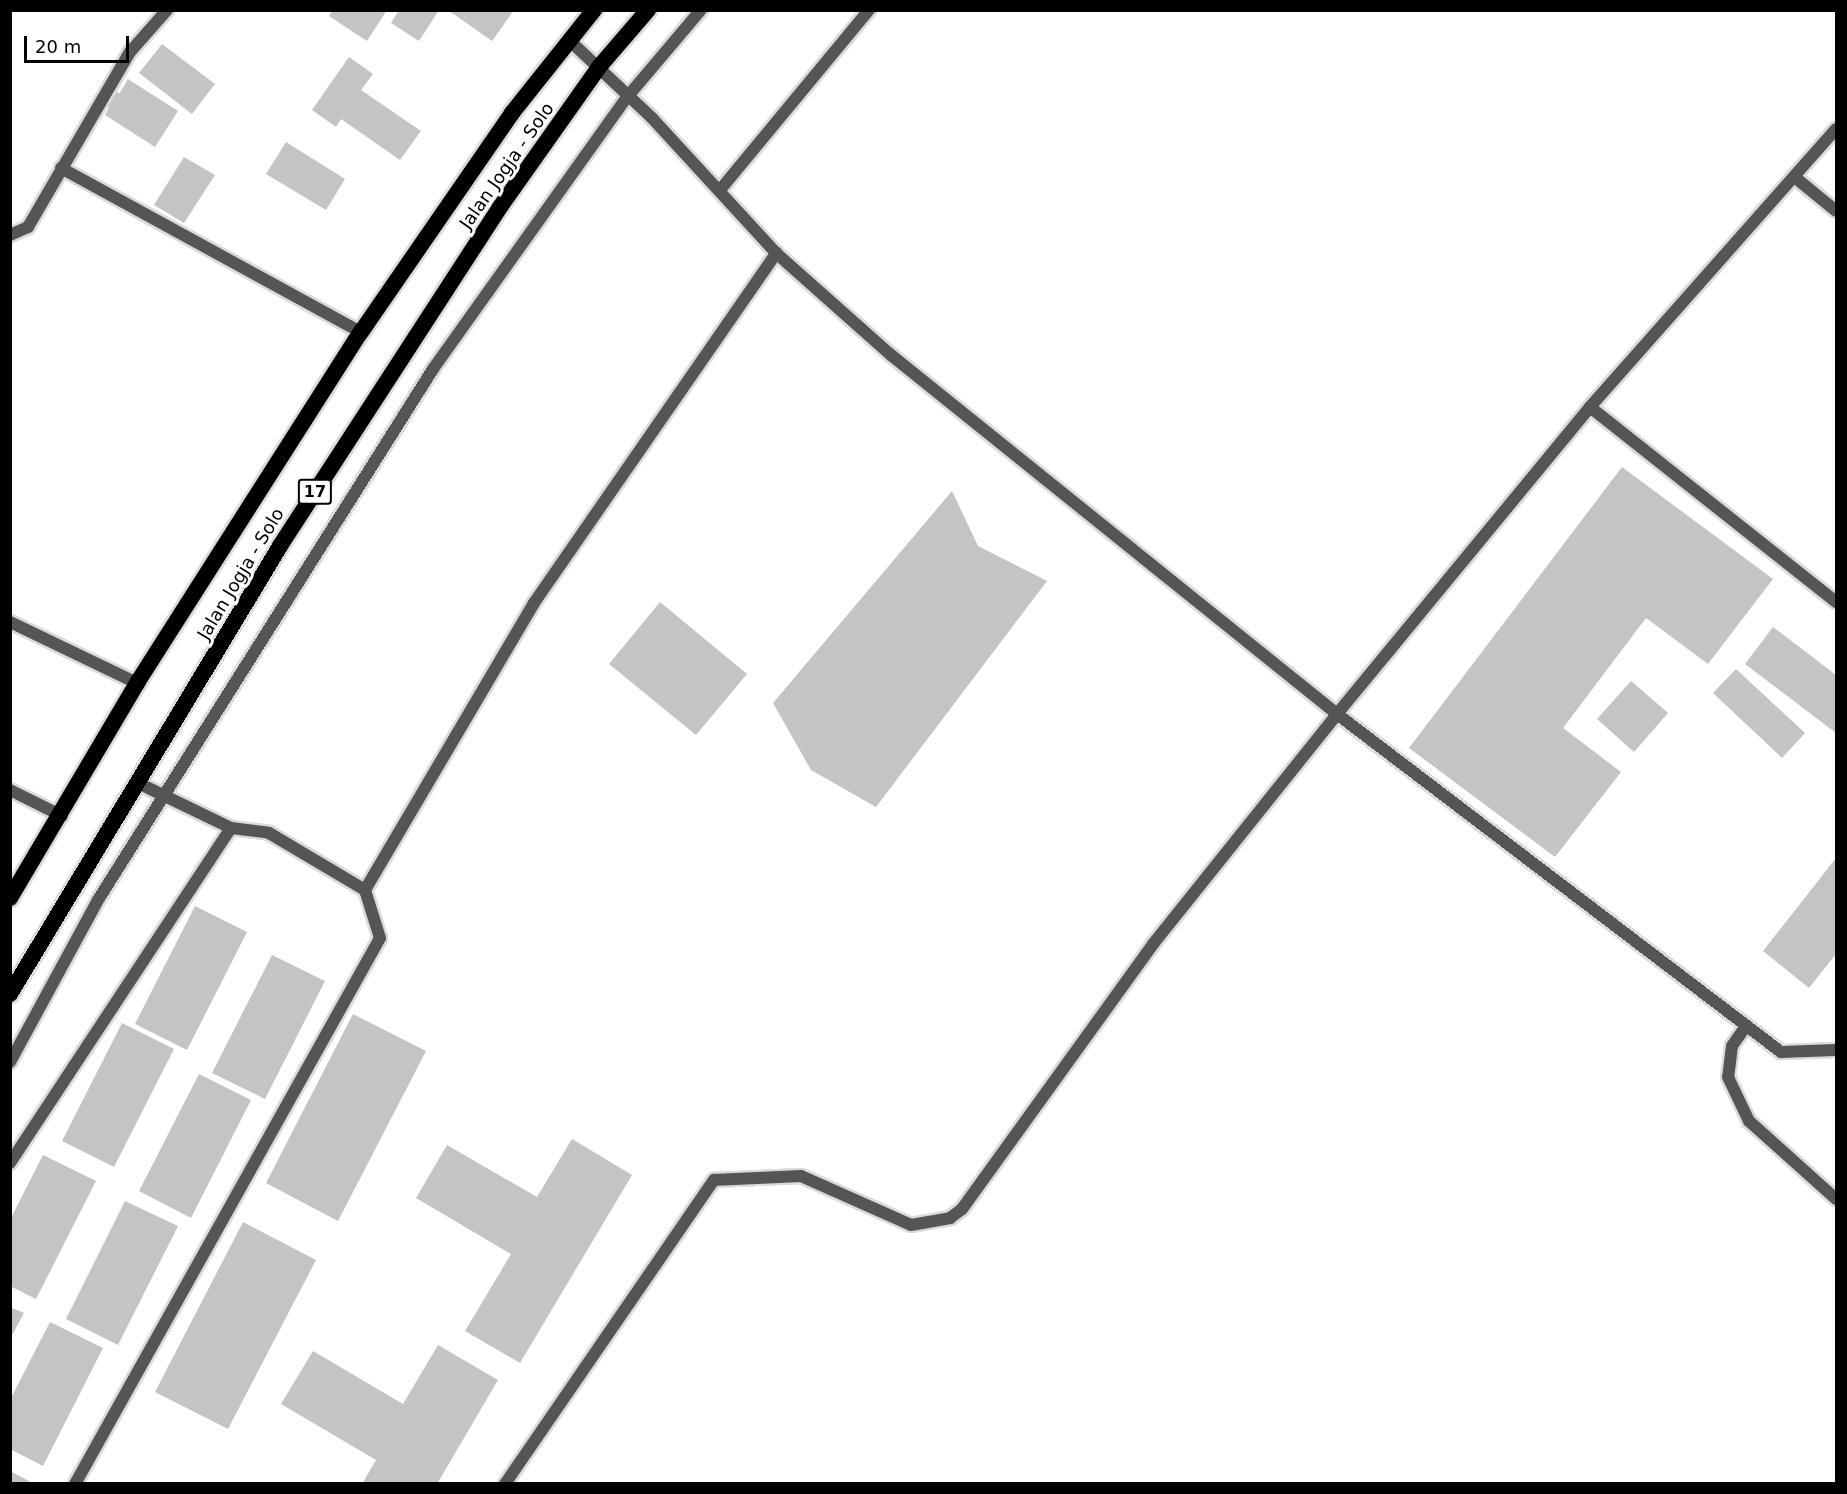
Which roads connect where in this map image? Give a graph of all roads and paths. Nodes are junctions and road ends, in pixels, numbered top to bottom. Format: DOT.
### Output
graph roads {
  1 [pos="167,10"];
  2 [pos="594,10"];
  3 [pos="648,10"];
  4 [pos="701,10"];
  5 [pos="869,10"];
  6 [pos="569,40"];
  7 [pos="599,67"];
  8 [pos="628,96"];
  9 [pos="1836,129"];
  10 [pos="61,168"];
  11 [pos="1797,179"];
  12 [pos="720,190"];
  13 [pos="1836,211"];
  14 [pos="10,235"];
  15 [pos="776,253"];
  16 [pos="361,332"];
  17 [pos="1590,407"];
  18 [pos="1836,602"];
  19 [pos="10,622"];
  20 [pos="136,683"];
  21 [pos="1337,714"];
  22 [pos="138,783"];
  23 [pos="10,790"];
  24 [pos="165,794"];
  25 [pos="62,816"];
  26 [pos="231,828"];
  27 [pos="365,890"];
  28 [pos="10,898"];
  29 [pos="10,994"];
  30 [pos="1746,1026"];
  31 [pos="1836,1050"];
  32 [pos="10,1062"];
  33 [pos="10,1163"];
  34 [pos="1836,1199"];
  35 [pos="75,1484"];
  36 [pos="505,1484"];
  1 -- 10 [label="street"];
  2 -- 6 [label="highway, Jalan Jogja - Solo / 17"];
  3 -- 7 [label="highway, Jalan Jogja - Solo / 17"];
  4 -- 8 [label="street"];
  5 -- 12 [label="street"];
  6 -- 7 [label="street"];
  6 -- 16 [label="highway, Jalan Jogja - Solo / 17"];
  7 -- 8 [label="street"];
  7 -- 22 [label="highway, Jalan Jogja - Solo / 17"];
  8 -- 12 [label="street"];
  8 -- 24 [label="street"];
  9 -- 11 [label="street"];
  10 -- 14 [label="street"];
  10 -- 16 [label="street"];
  11 -- 13 [label="street"];
  11 -- 17 [label="street"];
  12 -- 15 [label="street"];
  15 -- 21 [label="street"];
  15 -- 27 [label="street"];
  16 -- 20 [label="highway, Jalan Jogja - Solo / 17"];
  17 -- 18 [label="street"];
  17 -- 21 [label="street"];
  19 -- 20 [label="street"];
  20 -- 25 [label="highway, Jalan Jogja - Solo / 17"];
  21 -- 30 [label="street"];
  21 -- 36 [label="street"];
  22 -- 24 [label="street"];
  22 -- 29 [label="highway, Jalan Jogja - Solo / 17"];
  23 -- 25 [label="street"];
  24 -- 26 [label="street"];
  24 -- 32 [label="street"];
  25 -- 28 [label="highway, Jalan Jogja - Solo / 17"];
  26 -- 27 [label="street"];
  26 -- 33 [label="street"];
  27 -- 35 [label="street"];
  30 -- 31 [label="street"];
  30 -- 34 [label="street"];
}
